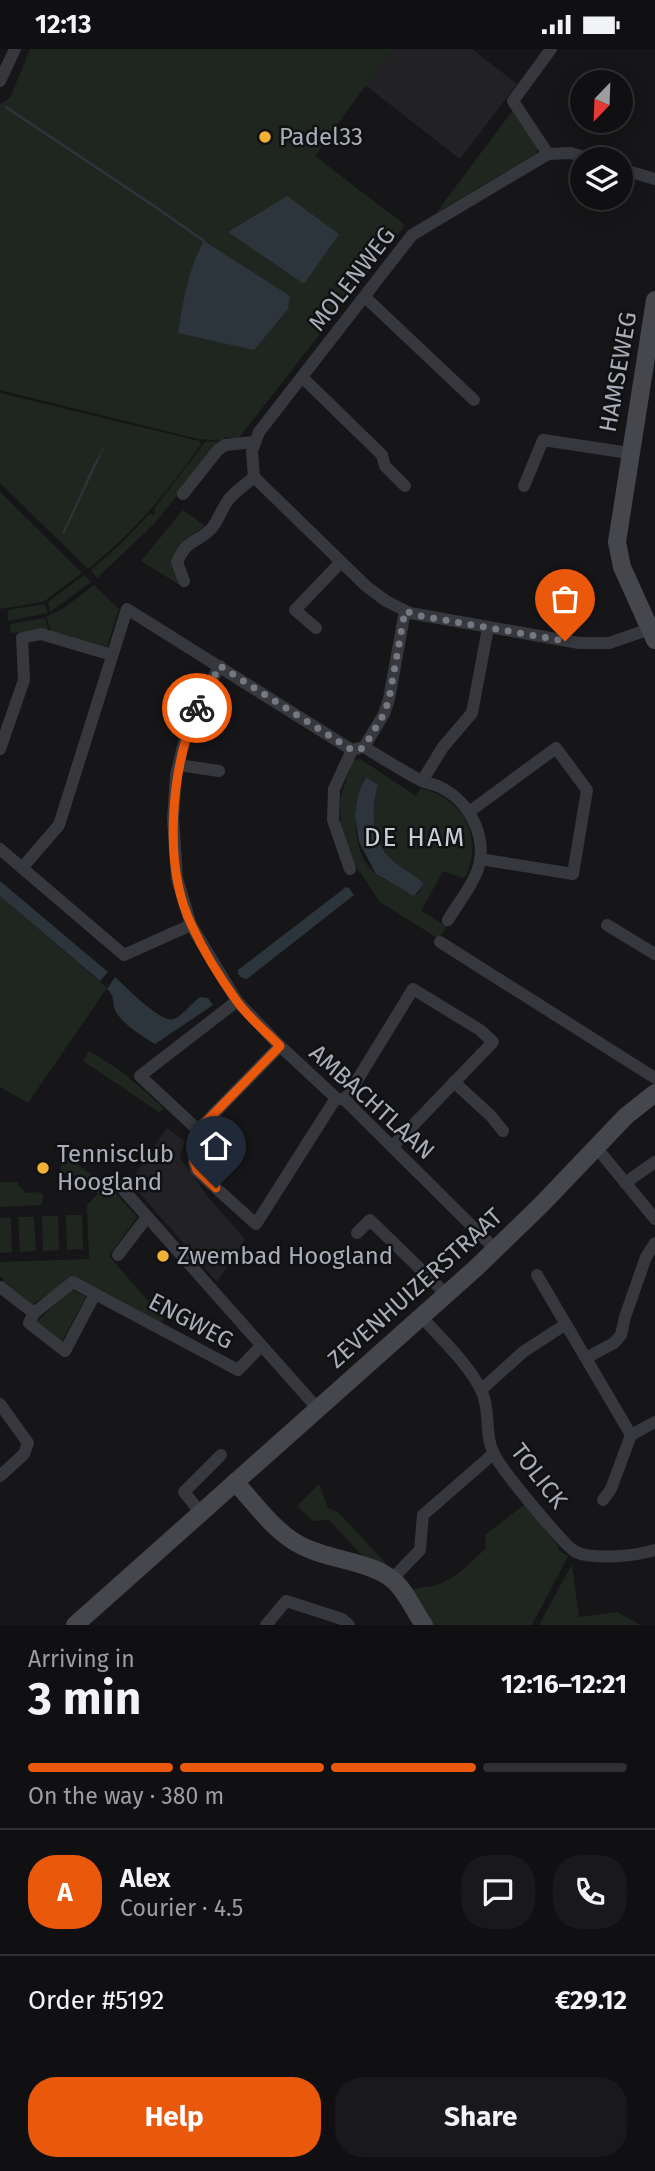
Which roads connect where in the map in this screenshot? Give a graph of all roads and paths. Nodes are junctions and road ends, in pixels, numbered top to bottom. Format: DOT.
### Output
graph roads {
  1 [pos="15,49"];
  2 [pos="551,49"];
  3 [pos="0,81"];
  4 [pos="570,153"];
  5 [pos="548,154"];
  6 [pos="633,173"];
  7 [pos="655,179"];
  8 [pos="365,297"];
  9 [pos="655,300"];
  10 [pos="302,377"];
  11 [pos="474,400"];
  12 [pos="253,442"];
  13 [pos="629,453"];
  14 [pos="254,477"];
  15 [pos="524,485"];
  16 [pos="405,486"];
  17 [pos="183,494"];
  18 [pos="341,562"];
  19 [pos="184,581"];
  20 [pos="405,611"];
  21 [pos="316,628"];
  22 [pos="488,628"];
  23 [pos="652,634"];
  24 [pos="112,655"];
  25 [pos="220,666"];
  26 [pos="358,748"];
  27 [pos="0,749"];
  28 [pos="179,765"];
  29 [pos="219,771"];
  30 [pos="422,781"];
  31 [pos="469,812"];
  32 [pos="0,849"];
  33 [pos="480,859"];
  34 [pos="22,868"];
  35 [pos="350,869"];
  36 [pos="448,920"];
  37 [pos="191,925"];
  38 [pos="607,925"];
  39 [pos="440,941"];
  40 [pos="655,954"];
  41 [pos="237,1001"];
  42 [pos="280,1046"];
  43 [pos="655,1079"];
  44 [pos="454,1081"];
  45 [pos="655,1093"];
  46 [pos="340,1099"];
  47 [pos="198,1130"];
  48 [pos="503,1131"];
  49 [pos="393,1146"];
  50 [pos="596,1147"];
  51 [pos="655,1162"];
  52 [pos="625,1183"];
  53 [pos="120,1186"];
  54 [pos="147,1217"];
  55 [pos="655,1219"];
  56 [pos="357,1233"];
  57 [pos="655,1243"];
  58 [pos="496,1249"];
  59 [pos="118,1255"];
  60 [pos="537,1275"];
  61 [pos="0,1287"];
  62 [pos="95,1294"];
  63 [pos="447,1295"];
  64 [pos="34,1313"];
  65 [pos="422,1317"];
  66 [pos="566,1324"];
  67 [pos="261,1346"];
  68 [pos="586,1358"];
  69 [pos="481,1390"];
  70 [pos="0,1404"];
  71 [pos="318,1409"];
  72 [pos="655,1422"];
  73 [pos="631,1436"];
  74 [pos="493,1454"];
  75 [pos="221,1455"];
  76 [pos="0,1476"];
  77 [pos="235,1482"];
  78 [pos="603,1500"];
  79 [pos="201,1513"];
  80 [pos="655,1551"];
  81 [pos="392,1579"];
  82 [pos="75,1625"];
  83 [pos="267,1625"];
  84 [pos="349,1625"];
  85 [pos="424,1625"];
  1 -- 3 [label="street"];
  2 -- 5 [label="street"];
  4 -- 5 [label="street"];
  5 -- 8 [label="street, MOLENWEG"];
  6 -- 7 [label="street"];
  8 -- 10 [label="street, MOLENWEG"];
  8 -- 11 [label="street"];
  9 -- 13 [label="street, HAMSEWEG"];
  10 -- 12 [label="street, MOLENWEG"];
  10 -- 16 [label="street"];
  12 -- 14 [label="street"];
  12 -- 17 [label="street"];
  13 -- 15 [label="street, HAMSEWEG"];
  13 -- 23 [label="street, HAMSEWEG"];
  14 -- 18 [label="street"];
  14 -- 19 [label="street"];
  18 -- 20 [label="street"];
  18 -- 21 [label="street"];
  20 -- 22 [label="street"];
  20 -- 26 [label="street"];
  22 -- 23 [label="street"];
  22 -- 30 [label="street"];
  24 -- 25 [label="street"];
  24 -- 27 [label="street"];
  24 -- 34 [label="street"];
  25 -- 26 [label="street"];
  25 -- 28 [label="street, AMBACHTLAAN"];
  26 -- 30 [label="street"];
  26 -- 35 [label="street"];
  28 -- 29 [label="street"];
  28 -- 37 [label="street, AMBACHTLAAN"];
  30 -- 31 [label="street"];
  31 -- 33 [label="street"];
  31 -- 33 [label="street"];
  32 -- 34 [label="street"];
  33 -- 36 [label="street"];
  34 -- 37 [label="street"];
  37 -- 41 [label="street, AMBACHTLAAN"];
  38 -- 40 [label="street"];
  39 -- 43 [label="street"];
  41 -- 42 [label="street, AMBACHTLAAN"];
  41 -- 47 [label="street"];
  42 -- 46 [label="street, AMBACHTLAAN"];
  42 -- 47 [label="street"];
  44 -- 46 [label="street"];
  44 -- 48 [label="street"];
  44 -- 49 [label="street"];
  45 -- 50 [label="street, ZEVENHUIZERSTRAAT"];
  46 -- 47 [label="street"];
  46 -- 49 [label="street, AMBACHTLAAN"];
  49 -- 58 [label="street, AMBACHTLAAN"];
  50 -- 52 [label="street"];
  50 -- 58 [label="street, ZEVENHUIZERSTRAAT"];
  51 -- 52 [label="street"];
  52 -- 55 [label="street"];
  53 -- 54 [label="street"];
  54 -- 59 [label="street"];
  54 -- 67 [label="street"];
  56 -- 63 [label="street"];
  57 -- 68 [label="street"];
  58 -- 63 [label="street, ZEVENHUIZERSTRAAT"];
  60 -- 66 [label="street"];
  61 -- 64 [label="street"];
  62 -- 64 [label="street, ENGWEG"];
  62 -- 64 [label="street"];
  62 -- 67 [label="street, ENGWEG"];
  63 -- 65 [label="street, ZEVENHUIZERSTRAAT"];
  65 -- 69 [label="street, TOLICK"];
  65 -- 71 [label="street, ZEVENHUIZERSTRAAT"];
  66 -- 68 [label="street"];
  66 -- 69 [label="street"];
  67 -- 71 [label="street"];
  68 -- 73 [label="street"];
  69 -- 74 [label="street, TOLICK"];
  70 -- 76 [label="street"];
  71 -- 77 [label="street, ZEVENHUIZERSTRAAT"];
  72 -- 73 [label="street"];
  73 -- 78 [label="street"];
  74 -- 80 [label="street, TOLICK"];
  74 -- 81 [label="street"];
  75 -- 79 [label="street"];
  77 -- 79 [label="street, ZEVENHUIZERSTRAAT"];
  77 -- 81 [label="street"];
  79 -- 82 [label="street, ZEVENHUIZERSTRAAT"];
  81 -- 85 [label="street"];
  83 -- 84 [label="street"];
}
